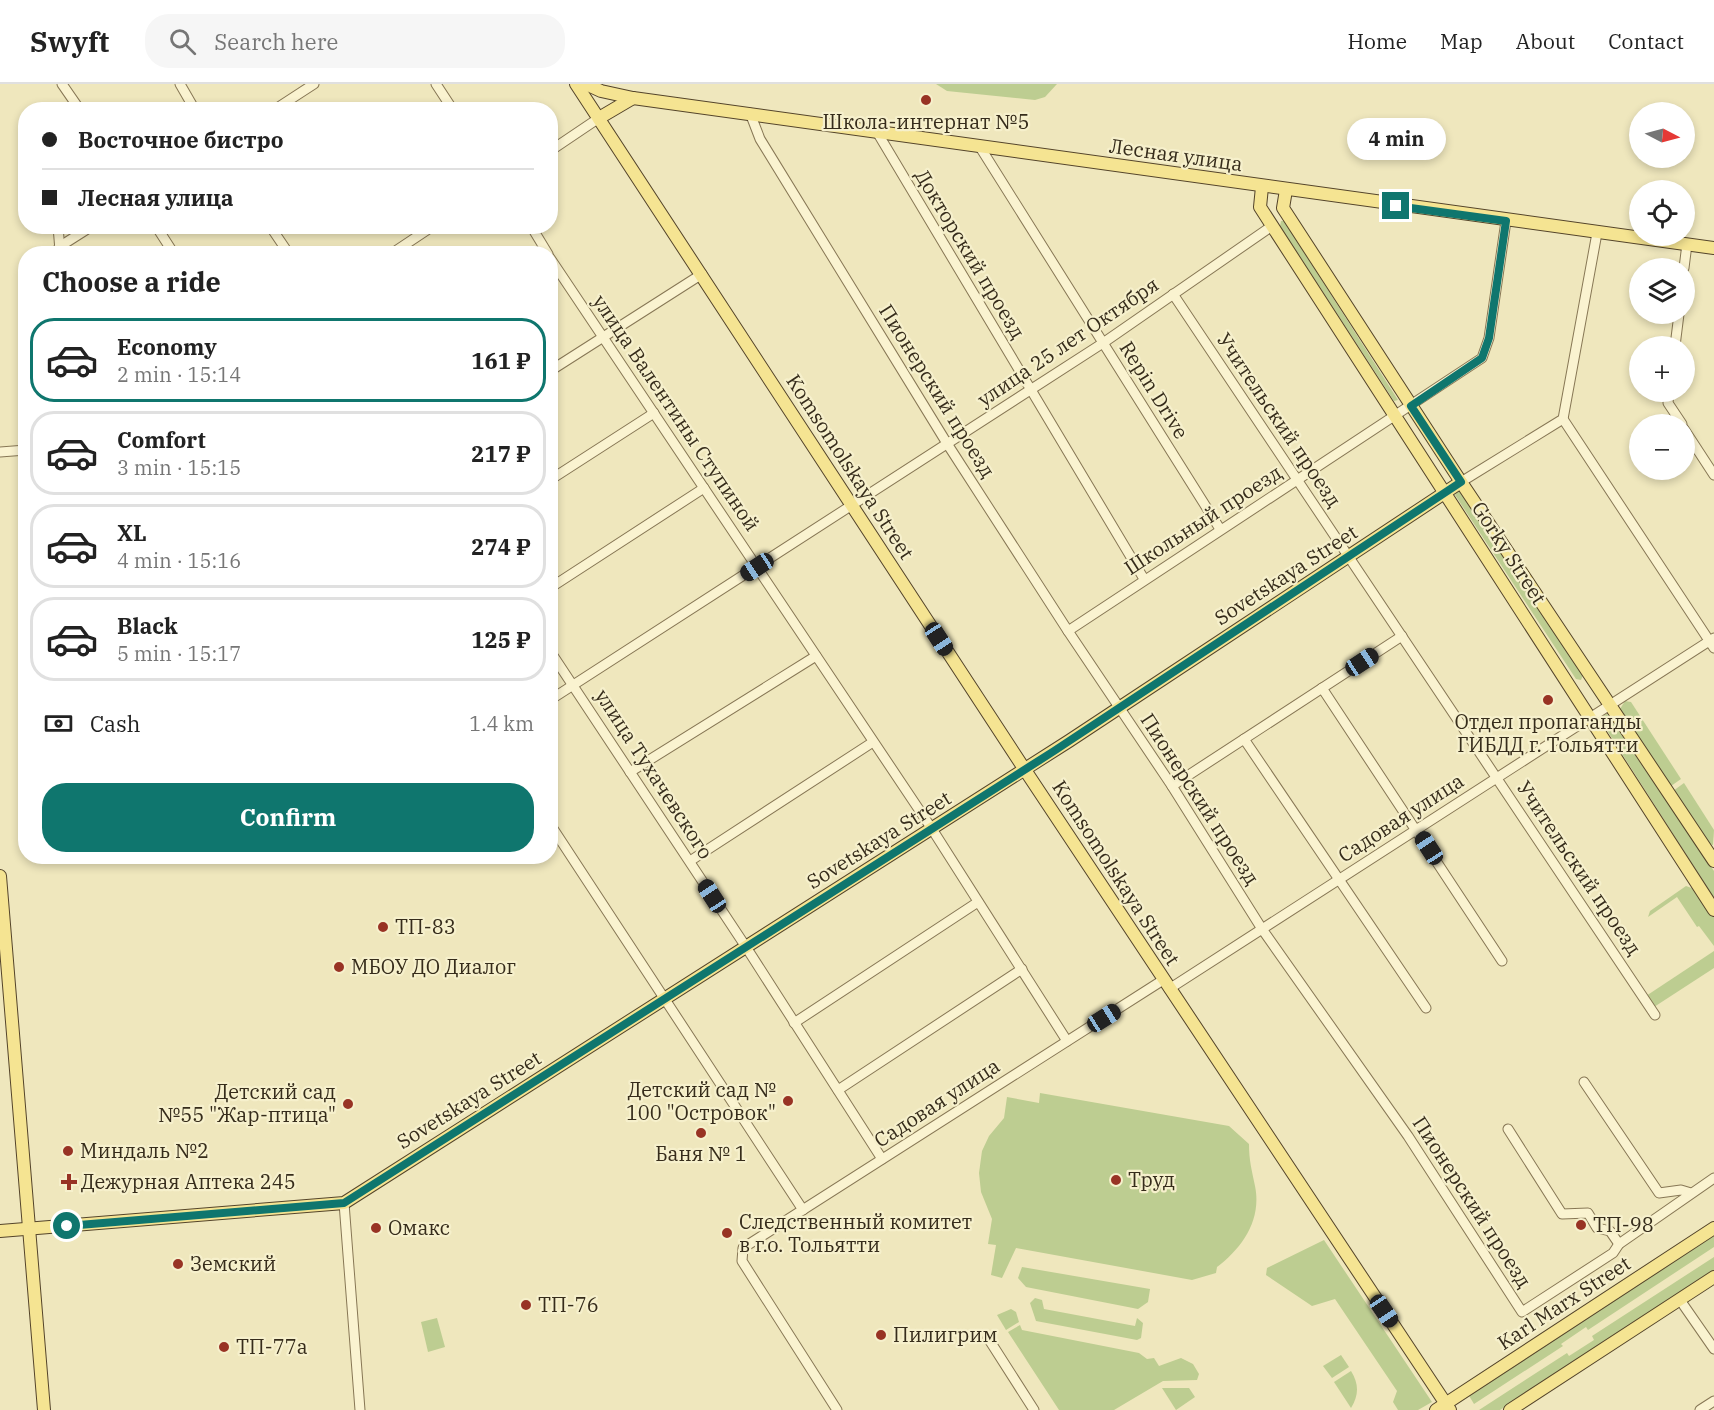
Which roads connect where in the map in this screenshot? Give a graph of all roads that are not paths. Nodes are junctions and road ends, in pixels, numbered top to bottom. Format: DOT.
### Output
graph roads {
  1 [pos="62,84"];
  2 [pos="180,84"];
  3 [pos="314,84"];
  4 [pos="436,84"];
  5 [pos="576,84"];
  6 [pos="586,84"];
  7 [pos="633,98"];
  8 [pos="74,102"];
  9 [pos="190,102"];
  10 [pos="286,102"];
  11 [pos="446,102"];
  12 [pos="750,113"];
  13 [pos="599,118"];
  14 [pos="877,132"];
  15 [pos="558,146"];
  16 [pos="980,147"];
  17 [pos="1262,187"];
  18 [pos="1286,190"];
  19 [pos="1506,221"];
  20 [pos="1272,226"];
  21 [pos="1597,233"];
  22 [pos="81,234"];
  23 [pos="421,234"];
  24 [pos="1629,237"];
  25 [pos="1695,245"];
  26 [pos="65,246"];
  27 [pos="403,246"];
  28 [pos="1714,248"];
  29 [pos="558,271"];
  30 [pos="702,274"];
  31 [pos="1173,294"];
  32 [pos="603,337"];
  33 [pos="1103,343"];
  34 [pos="558,366"];
  35 [pos="1030,390"];
  36 [pos="1411,406"];
  37 [pos="654,413"];
  38 [pos="1396,416"];
  39 [pos="1563,419"];
  40 [pos="948,445"];
  41 [pos="1695,446"];
  42 [pos="18,451"];
  43 [pos="0,452"];
  44 [pos="558,475"];
  45 [pos="1714,475"];
  46 [pos="1298,480"];
  47 [pos="1461,482"];
  48 [pos="704,488"];
  49 [pos="1446,492"];
  50 [pos="853,508"];
  51 [pos="1220,530"];
  52 [pos="1349,557"];
  53 [pos="757,567"];
  54 [pos="1144,579"];
  55 [pos="558,583"];
  56 [pos="1068,631"];
  57 [pos="1402,636"];
  58 [pos="1712,643"];
  59 [pos="816,656"];
  60 [pos="558,663"];
  61 [pos="573,686"];
  62 [pos="1322,688"];
  63 [pos="558,695"];
  64 [pos="1610,705"];
  65 [pos="1119,708"];
  66 [pos="1591,717"];
  67 [pos="1245,739"];
  68 [pos="873,742"];
  69 [pos="1025,770"];
  70 [pos="630,772"];
  71 [pos="1497,778"];
  72 [pos="1172,786"];
  73 [pos="932,829"];
  74 [pos="1417,829"];
  75 [pos="558,836"];
  76 [pos="1712,854"];
  77 [pos="690,861"];
  78 [pos="0,876"];
  79 [pos="1339,879"];
  80 [pos="978,902"];
  81 [pos="1714,909"];
  82 [pos="1262,929"];
  83 [pos="746,947"];
  84 [pos="1502,962"];
  85 [pos="1022,969"];
  86 [pos="1166,984"];
  87 [pos="666,998"];
  88 [pos="1426,1008"];
  89 [pos="1655,1015"];
  90 [pos="794,1023"];
  91 [pos="1067,1041"];
  92 [pos="1584,1082"];
  93 [pos="838,1090"];
  94 [pos="1508,1129"];
  95 [pos="882,1159"];
  96 [pos="1714,1178"];
  97 [pos="1691,1193"];
  98 [pos="344,1203"];
  99 [pos="803,1210"];
  100 [pos="30,1228"];
  101 [pos="1714,1228"];
  102 [pos="0,1231"];
  103 [pos="1619,1244"];
  104 [pos="1714,1277"];
  105 [pos="1680,1300"];
  106 [pos="988,1338"];
  107 [pos="1714,1349"];
  108 [pos="1714,1401"];
  109 [pos="1444,1408"];
  110 [pos="44,1410"];
  111 [pos="360,1410"];
  112 [pos="837,1410"];
  113 [pos="1035,1410"];
  114 [pos="1510,1410"];
  115 [pos="1700,1410"];
  1 -- 8 [label="street"];
  2 -- 9 [label="street"];
  3 -- 10 [label="street"];
  4 -- 11 [label="street"];
  5 -- 13 [label="main road, Komsomolskaya Street"];
  6 -- 7 [label="main road, Лесная улица"];
  7 -- 12 [label="main road, Лесная улица"];
  7 -- 13 [label="main road"];
  12 -- 14 [label="main road, Лесная улица"];
  12 -- 40 [label="street, Пионерский проезд"];
  13 -- 15 [label="street"];
  13 -- 30 [label="main road, Komsomolskaya Street"];
  14 -- 16 [label="main road, Лесная улица"];
  14 -- 35 [label="street, Докторский проезд"];
  16 -- 17 [label="main road, Лесная улица"];
  16 -- 33 [label="street, Repin Drive"];
  17 -- 18 [label="main road, Лесная улица"];
  17 -- 20 [label="main road, Gorky Street"];
  18 -- 19 [label="main road, Лесная улица"];
  18 -- 36 [label="main road, Gorky Street"];
  19 -- 21 [label="main road, Лесная улица"];
  19 -- 36 [label="street, Школьный проезд"];
  20 -- 31 [label="street, улица 25 лет Октября"];
  20 -- 38 [label="main road, Gorky Street"];
  21 -- 24 [label="main road, Лесная улица"];
  21 -- 39 [label="street"];
  22 -- 26 [label="street"];
  23 -- 27 [label="street"];
  25 -- 28 [label="main road, Лесная улица"];
  29 -- 32 [label="street, улица Валентины Ступиной"];
  30 -- 32 [label="street"];
  30 -- 50 [label="main road, Komsomolskaya Street"];
  31 -- 33 [label="street, улица 25 лет Октября"];
  31 -- 46 [label="street, Учительский проезд"];
  32 -- 34 [label="street"];
  32 -- 37 [label="street, улица Валентины Ступиной"];
  33 -- 35 [label="street, улица 25 лет Октября"];
  33 -- 51 [label="street, Repin Drive"];
  35 -- 40 [label="street, улица 25 лет Октября"];
  35 -- 54 [label="street, Докторский проезд"];
  36 -- 38 [label="street, Школьный проезд"];
  36 -- 47 [label="main road, Gorky Street"];
  37 -- 44 [label="street"];
  37 -- 48 [label="street, улица Валентины Ступиной"];
  38 -- 46 [label="street, Школьный проезд"];
  38 -- 49 [label="main road, Gorky Street"];
  39 -- 47 [label="street, Sovetskaya Street"];
  39 -- 58 [label="street"];
  40 -- 50 [label="street, улица 25 лет Октября"];
  40 -- 56 [label="street, Пионерский проезд"];
  41 -- 45 [label="street"];
  42 -- 43 [label="street"];
  46 -- 51 [label="street, Школьный проезд"];
  46 -- 52 [label="street, Учительский проезд"];
  47 -- 49 [label="main road, Sovetskaya Street"];
  47 -- 64 [label="main road, Gorky Street"];
  48 -- 53 [label="street, улица Валентины Ступиной"];
  48 -- 55 [label="street"];
  49 -- 52 [label="main road, Sovetskaya Street"];
  49 -- 66 [label="main road, Gorky Street"];
  50 -- 53 [label="street, улица 25 лет Октября"];
  50 -- 69 [label="main road, Komsomolskaya Street"];
  51 -- 54 [label="street, Школьный проезд"];
  52 -- 57 [label="street, Учительский проезд"];
  52 -- 65 [label="main road, Sovetskaya Street"];
  53 -- 59 [label="street, улица Валентины Ступиной"];
  53 -- 61 [label="street, улица 25 лет Октября"];
  54 -- 56 [label="street, Школьный проезд"];
  56 -- 65 [label="street, Пионерский проезд"];
  57 -- 62 [label="street"];
  57 -- 71 [label="street, Учительский проезд"];
  58 -- 64 [label="street, Садовая улица"];
  59 -- 68 [label="street, улица Валентины Ступиной"];
  59 -- 70 [label="street"];
  60 -- 61 [label="street, улица Тухачевского"];
  61 -- 63 [label="street, улица 25 лет Октября"];
  61 -- 70 [label="street, улица Тухачевского"];
  62 -- 67 [label="street"];
  62 -- 74 [label="street"];
  64 -- 66 [label="street, Садовая улица"];
  64 -- 76 [label="main road, Gorky Street"];
  65 -- 69 [label="main road, Sovetskaya Street"];
  65 -- 72 [label="street, Пионерский проезд"];
  66 -- 71 [label="street, Садовая улица"];
  66 -- 81 [label="main road, Gorky Street"];
  67 -- 72 [label="street"];
  67 -- 79 [label="street"];
  68 -- 73 [label="street, улица Валентины Ступиной"];
  68 -- 77 [label="street"];
  69 -- 73 [label="main road, Sovetskaya Street"];
  69 -- 86 [label="main road, Komsomolskaya Street"];
  70 -- 77 [label="street, улица Тухачевского"];
  71 -- 74 [label="street, Садовая улица"];
  71 -- 89 [label="street, Учительский проезд"];
  72 -- 82 [label="street, Пионерский проезд"];
  73 -- 80 [label="street, улица Валентины Ступиной"];
  73 -- 83 [label="main road, Sovetskaya Street"];
  74 -- 79 [label="street, Садовая улица"];
  74 -- 84 [label="street"];
  75 -- 87 [label="street"];
  77 -- 83 [label="street, улица Тухачевского"];
  78 -- 100 [label="main road"];
  79 -- 82 [label="street, Садовая улица"];
  79 -- 88 [label="street"];
  80 -- 85 [label="street, улица Валентины Ступиной"];
  80 -- 90 [label="street"];
  82 -- 86 [label="street, Садовая улица"];
  82 -- 103 [label="street, Пионерский проезд"];
  83 -- 87 [label="main road, Sovetskaya Street"];
  83 -- 90 [label="street, улица Тухачевского"];
  85 -- 91 [label="street, улица Валентины Ступиной"];
  85 -- 93 [label="street"];
  86 -- 91 [label="street, Садовая улица"];
  86 -- 109 [label="main road, Komsomolskaya Street"];
  87 -- 98 [label="main road, Sovetskaya Street"];
  87 -- 99 [label="street"];
  90 -- 93 [label="street, улица Тухачевского"];
  91 -- 95 [label="street, Садовая улица"];
  92 -- 97 [label="street"];
  93 -- 95 [label="street, улица Тухачевского"];
  94 -- 103 [label="street"];
  95 -- 99 [label="street, Садовая улица"];
  96 -- 97 [label="street"];
  97 -- 103 [label="street"];
  98 -- 100 [label="main road, Sovetskaya Street"];
  98 -- 111 [label="street"];
  99 -- 112 [label="street, Садовая улица"];
  100 -- 102 [label="main road, Sovetskaya Street"];
  100 -- 110 [label="main road"];
  101 -- 109 [label="main road, Karl Marx Street"];
  104 -- 105 [label="main road"];
  105 -- 107 [label="street"];
  105 -- 114 [label="main road"];
  106 -- 113 [label="street"];
  108 -- 115 [label="street"];
}
